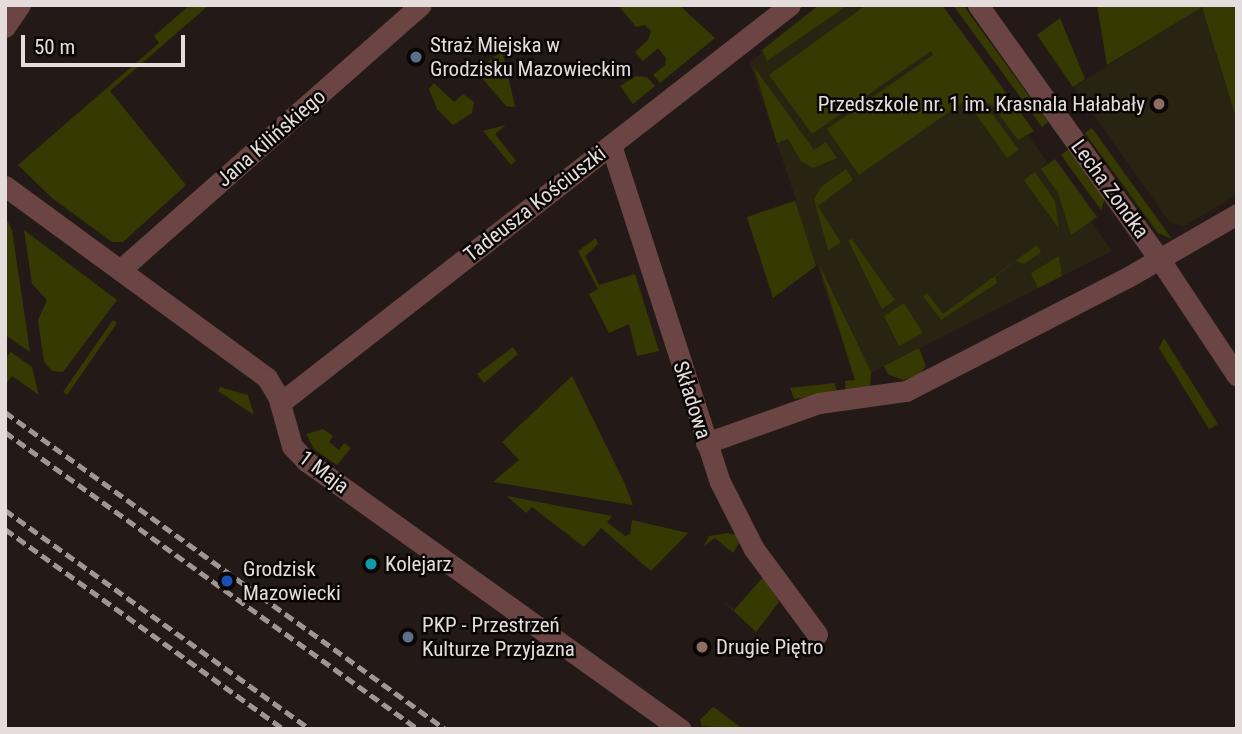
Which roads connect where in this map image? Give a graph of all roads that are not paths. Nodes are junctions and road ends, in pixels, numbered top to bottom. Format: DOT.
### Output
graph roads {
  1 [pos="20,5"];
  2 [pos="421,5"];
  3 [pos="790,5"];
  4 [pos="978,5"];
  5 [pos="5,27"];
  6 [pos="611,145"];
  7 [pos="5,186"];
  8 [pos="1237,214"];
  9 [pos="1160,260"];
  10 [pos="120,270"];
  11 [pos="1237,376"];
  12 [pos="280,403"];
  13 [pos="706,443"];
  14 [pos="817,634"];
  15 [pos="681,729"];
  1 -- 5 [label="street"];
  2 -- 10 [label="street, Jana Kilińskiego"];
  3 -- 6 [label="street, Tadeusza Kościuszki"];
  4 -- 9 [label="street, Lecha Zondka"];
  6 -- 12 [label="street, Tadeusza Kościuszki"];
  6 -- 13 [label="street, Składowa"];
  7 -- 10 [label="street, 1 Maja"];
  8 -- 9 [label="street"];
  9 -- 11 [label="street, Lecha Zondka"];
  9 -- 13 [label="street"];
  10 -- 12 [label="street, 1 Maja"];
  12 -- 15 [label="street, 1 Maja"];
  13 -- 14 [label="street, Składowa"];
}
